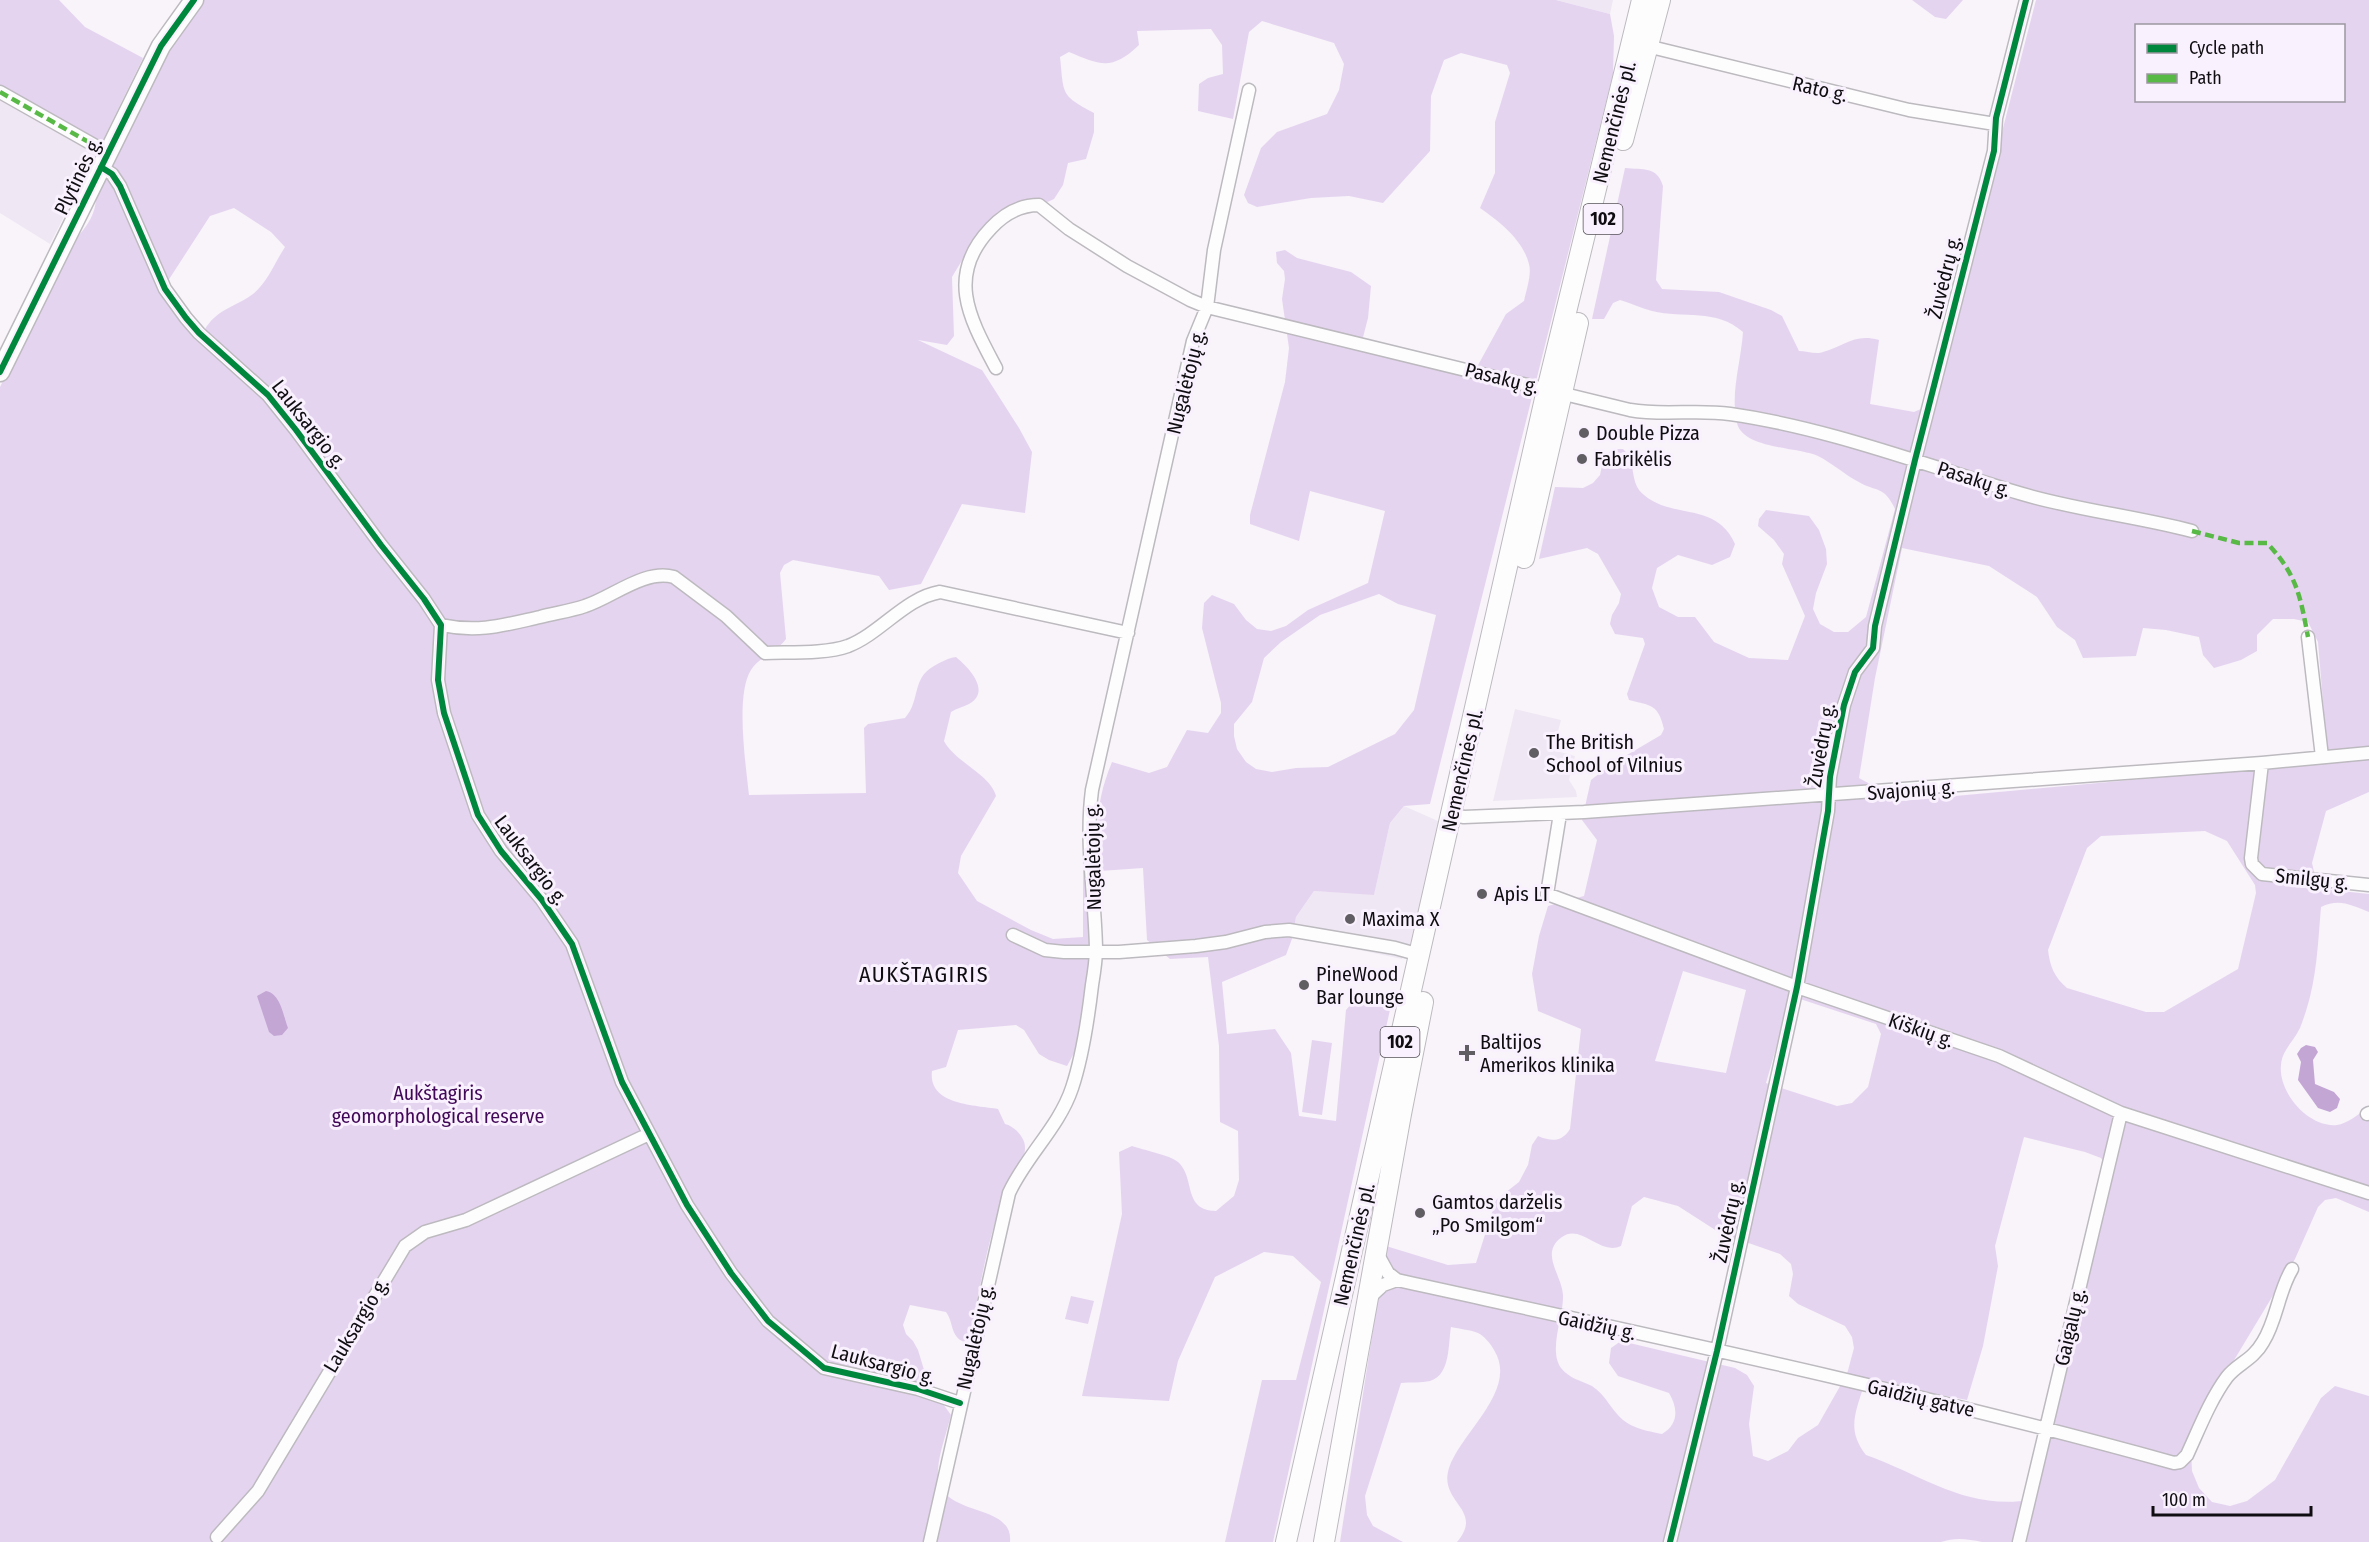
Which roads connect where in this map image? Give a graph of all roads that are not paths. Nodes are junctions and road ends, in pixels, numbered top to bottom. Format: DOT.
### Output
graph roads {
  1 [pos="194,0"];
  2 [pos="1642,0"];
  3 [pos="1660,0"];
  4 [pos="2026,0"];
  5 [pos="1647,46"];
  6 [pos="1249,90"];
  7 [pos="0,92"];
  8 [pos="1995,124"];
  9 [pos="104,160"];
  10 [pos="1207,307"];
  11 [pos="996,368"];
  12 [pos="0,372"];
  13 [pos="1554,391"];
  14 [pos="1915,460"];
  15 [pos="2192,531"];
  16 [pos="441,626"];
  17 [pos="1128,633"];
  18 [pos="2308,637"];
  19 [pos="2369,753"];
  20 [pos="2322,757"];
  21 [pos="2262,763"];
  22 [pos="1828,796"];
  23 [pos="1560,814"];
  24 [pos="1458,816"];
  25 [pos="2369,885"];
  26 [pos="1013,935"];
  27 [pos="1096,952"];
  28 [pos="1420,955"];
  29 [pos="1797,987"];
  30 [pos="2121,1113"];
  31 [pos="649,1134"];
  32 [pos="2369,1193"];
  33 [pos="1377,1253"];
  34 [pos="2292,1269"];
  35 [pos="1397,1280"];
  36 [pos="1369,1298"];
  37 [pos="1717,1351"];
  38 [pos="1797,1369"];
  39 [pos="960,1403"];
  40 [pos="2046,1428"];
  41 [pos="217,1537"];
  42 [pos="930,1542"];
  43 [pos="1286,1542"];
  44 [pos="1324,1542"];
  45 [pos="1670,1542"];
  46 [pos="2019,1542"];
  1 -- 9 [label="main road, Plytinės g."];
  2 -- 13 [label="main road, Nemenčinės pl. / 102"];
  3 -- 5 [label="main road, Nemenčinės pl. / 102"];
  4 -- 8 [label="street, Žuvėdrų g."];
  5 -- 8 [label="street, Rato g."];
  5 -- 13 [label="main road, Nemenčinės pl. / 102"];
  6 -- 10 [label="street, Nugalėtojų g."];
  7 -- 9 [label="street, Lauksargio g."];
  8 -- 14 [label="street, Žuvėdrų g."];
  9 -- 12 [label="main road, Plytinės g."];
  9 -- 16 [label="street, Lauksargio g."];
  10 -- 11 [label="street, Pasakų g."];
  10 -- 13 [label="street, Pasakų g."];
  10 -- 17 [label="street, Nugalėtojų g."];
  13 -- 14 [label="street, Pasakų g."];
  13 -- 24 [label="main road, Nemenčinės pl. / 102"];
  14 -- 15 [label="street, Pasakų g."];
  14 -- 22 [label="street, Žuvėdrų g."];
  16 -- 17 [label="street"];
  16 -- 31 [label="street, Lauksargio g."];
  17 -- 27 [label="street, Nugalėtojų g."];
  18 -- 20 [label="street"];
  19 -- 20 [label="street, Svajonių g."];
  20 -- 21 [label="street, Svajonių g."];
  21 -- 22 [label="street, Svajonių g."];
  21 -- 25 [label="street, Smilgų g."];
  22 -- 23 [label="street, Svajonių g."];
  22 -- 29 [label="street, Žuvėdrų g."];
  23 -- 24 [label="street, Svajonių g."];
  23 -- 29 [label="street, Kiškių g."];
  24 -- 28 [label="main road, Nemenčinės pl. / 102"];
  24 -- 33 [label="main road, Nemenčinės pl. / 102"];
  26 -- 27 [label="street"];
  27 -- 28 [label="street"];
  27 -- 39 [label="street, Nugalėtojų g."];
  28 -- 43 [label="main road, Nemenčinės pl. / 102"];
  29 -- 30 [label="street, Kiškių g."];
  29 -- 37 [label="street, Žuvėdrų g."];
  30 -- 32 [label="street, Kiškių g."];
  30 -- 40 [label="street, Gaigalų g."];
  31 -- 39 [label="street, Lauksargio g."];
  31 -- 41 [label="street, Lauksargio g."];
  33 -- 35 [label="street"];
  33 -- 36 [label="main road, Nemenčinės pl. / 102"];
  34 -- 40 [label="street, Gaidžių gatve"];
  35 -- 36 [label="street"];
  35 -- 37 [label="street, Gaidžių g."];
  36 -- 44 [label="main road, Nemenčinės pl. / 102"];
  37 -- 38 [label="street, Gaidžių g."];
  37 -- 45 [label="street, Žuvėdrų g."];
  38 -- 40 [label="street, Gaidžių gatve"];
  39 -- 42 [label="street, Nugalėtojų g."];
  40 -- 46 [label="street, Gaigalų g."];
}
